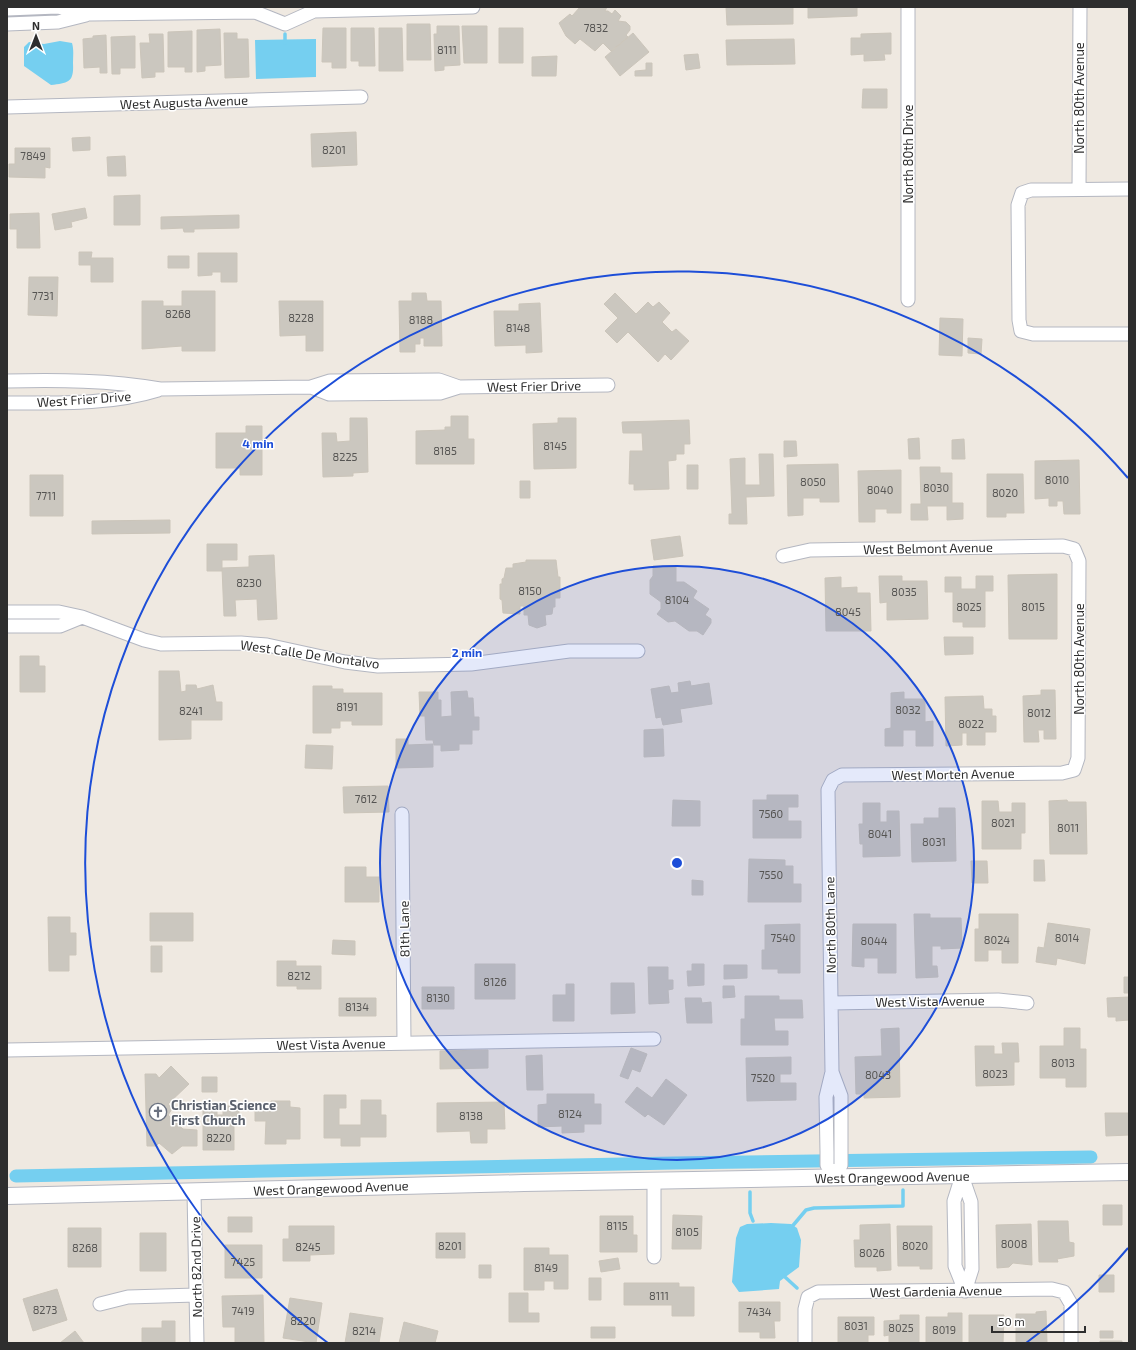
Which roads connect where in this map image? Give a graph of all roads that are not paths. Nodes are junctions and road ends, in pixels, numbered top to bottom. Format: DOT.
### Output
graph roads {
  1 [pos="474,7"];
  2 [pos="908,7"];
  3 [pos="1080,7"];
  4 [pos="45,8"];
  5 [pos="7,9"];
  6 [pos="260,9"];
  7 [pos="309,9"];
  8 [pos="91,10"];
  9 [pos="45,22"];
  10 [pos="7,24"];
  11 [pos="360,97"];
  12 [pos="7,107"];
  13 [pos="1079,189"];
  14 [pos="1129,189"];
  15 [pos="908,300"];
  16 [pos="1129,334"];
  17 [pos="7,381"];
  18 [pos="38,381"];
  19 [pos="608,384"];
  20 [pos="160,389"];
  21 [pos="7,403"];
  22 [pos="38,403"];
  23 [pos="1074,549"];
  24 [pos="783,556"];
  25 [pos="7,612"];
  26 [pos="38,612"];
  27 [pos="82,617"];
  28 [pos="7,626"];
  29 [pos="39,626"];
  30 [pos="638,651"];
  31 [pos="1074,770"];
  32 [pos="832,780"];
  33 [pos="402,814"];
  34 [pos="832,1003"];
  35 [pos="1028,1003"];
  36 [pos="654,1039"];
  37 [pos="404,1043"];
  38 [pos="7,1050"];
  39 [pos="832,1072"];
  40 [pos="841,1112"];
  41 [pos="826,1113"];
  42 [pos="834,1164"];
  43 [pos="1129,1172"];
  44 [pos="962,1176"];
  45 [pos="654,1181"];
  46 [pos="194,1192"];
  47 [pos="7,1196"];
  48 [pos="954,1233"];
  49 [pos="971,1233"];
  50 [pos="654,1257"];
  51 [pos="965,1291"];
  52 [pos="196,1295"];
  53 [pos="100,1304"];
  54 [pos="197,1343"];
  55 [pos="805,1343"];
  56 [pos="1071,1343"];
  1 -- 7 [label="street"];
  2 -- 15 [label="street, North 80th Drive"];
  3 -- 13 [label="street, North 80th Avenue"];
  4 -- 5 [label="street"];
  4 -- 8 [label="street"];
  4 -- 9 [label="street"];
  6 -- 7 [label="street"];
  6 -- 8 [label="street"];
  8 -- 9 [label="street"];
  9 -- 10 [label="street"];
  11 -- 12 [label="street, West Augusta Avenue"];
  13 -- 14 [label="street"];
  13 -- 16 [label="street"];
  17 -- 18 [label="street, West Frier Drive"];
  18 -- 20 [label="street, West Frier Drive"];
  18 -- 22 [label="street"];
  19 -- 20 [label="street, West Frier Drive"];
  20 -- 22 [label="street, West Frier Drive"];
  21 -- 22 [label="street, West Frier Drive"];
  23 -- 24 [label="street, West Belmont Avenue"];
  23 -- 31 [label="street, North 80th Avenue"];
  25 -- 26 [label="street, West Calle De Montalvo"];
  26 -- 27 [label="street, West Calle De Montalvo"];
  26 -- 29 [label="street"];
  27 -- 29 [label="street"];
  27 -- 30 [label="street, West Calle De Montalvo"];
  28 -- 29 [label="street"];
  31 -- 32 [label="street, West Morten Avenue"];
  32 -- 34 [label="street, North 80th Lane"];
  33 -- 37 [label="street, 81th Lane"];
  34 -- 35 [label="street, West Vista Avenue"];
  34 -- 39 [label="street, North 80th Lane"];
  36 -- 37 [label="street, West Vista Avenue"];
  37 -- 38 [label="street, West Vista Avenue"];
  39 -- 40 [label="street, North 80th Lane"];
  39 -- 41 [label="street, North 80th Lane"];
  40 -- 41 [label="street"];
  40 -- 42 [label="street, North 80th Lane"];
  41 -- 42 [label="street, North 80th Lane"];
  42 -- 44 [label="street, West Orangewood Avenue"];
  42 -- 45 [label="street, West Orangewood Avenue"];
  43 -- 44 [label="street, West Orangewood Avenue"];
  44 -- 48 [label="street"];
  44 -- 49 [label="street"];
  45 -- 46 [label="street, West Orangewood Avenue"];
  45 -- 50 [label="street"];
  46 -- 47 [label="street, West Orangewood Avenue"];
  46 -- 52 [label="street, North 82nd Drive"];
  48 -- 49 [label="street"];
  48 -- 51 [label="street"];
  49 -- 51 [label="street"];
  51 -- 55 [label="street, West Gardenia Avenue"];
  51 -- 56 [label="street, West Gardenia Avenue"];
  52 -- 53 [label="street"];
  52 -- 54 [label="street, North 82nd Drive"];
}
